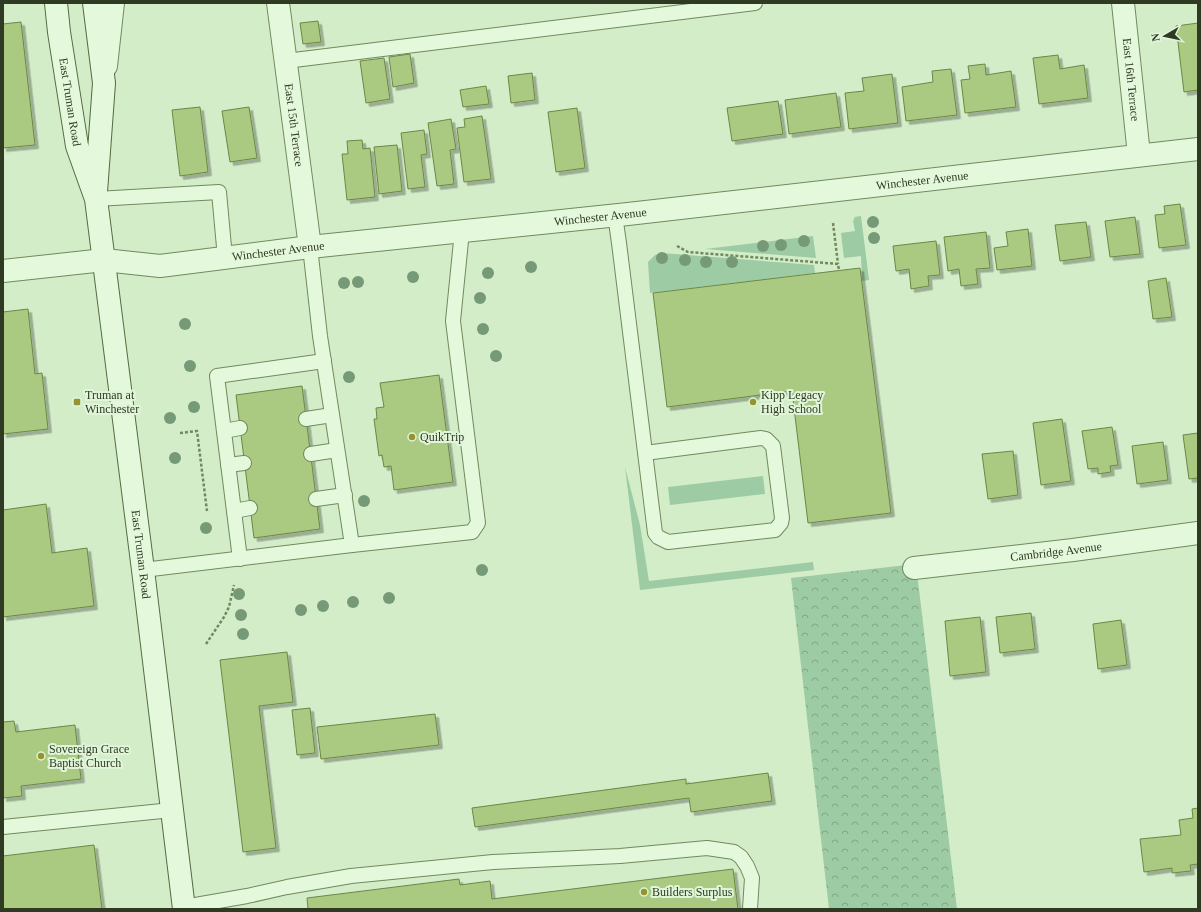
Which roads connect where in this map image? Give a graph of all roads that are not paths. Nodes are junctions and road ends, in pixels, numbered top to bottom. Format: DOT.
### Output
graph roads {
  1 [pos="47,3"];
  2 [pos="56,3"];
  3 [pos="94,3"];
  4 [pos="113,3"];
  5 [pos="278,3"];
  6 [pos="755,3"];
  7 [pos="1123,3"];
  8 [pos="59,32"];
  9 [pos="286,61"];
  10 [pos="104,83"];
  11 [pos="1198,149"];
  12 [pos="1139,155"];
  13 [pos="96,199"];
  14 [pos="615,215"];
  15 [pos="462,231"];
  16 [pos="310,247"];
  17 [pos="225,258"];
  18 [pos="104,260"];
  19 [pos="3,270"];
  20 [pos="324,361"];
  21 [pos="332,415"];
  22 [pos="306,419"];
  23 [pos="240,428"];
  24 [pos="224,431"];
  25 [pos="337,450"];
  26 [pos="645,452"];
  27 [pos="311,454"];
  28 [pos="244,463"];
  29 [pos="228,465"];
  30 [pos="344,495"];
  31 [pos="316,499"];
  32 [pos="250,508"];
  33 [pos="234,511"];
  34 [pos="1198,533"];
  35 [pos="352,545"];
  36 [pos="240,559"];
  37 [pos="914,568"];
  38 [pos="143,570"];
  39 [pos="172,810"];
  40 [pos="3,827"];
  41 [pos="184,908"];
  42 [pos="750,909"];
  1 -- 8 [label="street"];
  2 -- 8 [label="street, East Truman Road"];
  3 -- 10 [label="street, East Truman Road"];
  4 -- 10 [label="street"];
  5 -- 9 [label="street, East 15th Terrace"];
  6 -- 9 [label="lane"];
  7 -- 12 [label="street, East 16th Terrace"];
  8 -- 13 [label="street, East Truman Road"];
  9 -- 16 [label="street, East 15th Terrace"];
  10 -- 13 [label="street, East Truman Road"];
  11 -- 12 [label="street, Winchester Avenue"];
  12 -- 14 [label="street, Winchester Avenue"];
  13 -- 17 [label="lane"];
  13 -- 18 [label="street, East Truman Road"];
  14 -- 15 [label="street, Winchester Avenue"];
  14 -- 26 [label="lane"];
  15 -- 16 [label="street, Winchester Avenue"];
  15 -- 35 [label="lane"];
  16 -- 17 [label="street, Winchester Avenue"];
  16 -- 20 [label="lane"];
  17 -- 18 [label="street, Winchester Avenue"];
  18 -- 19 [label="street, Winchester Avenue"];
  18 -- 38 [label="street, East Truman Road"];
  20 -- 21 [label="lane"];
  20 -- 24 [label="lane"];
  21 -- 22 [label="lane"];
  21 -- 25 [label="lane"];
  23 -- 24 [label="lane"];
  24 -- 29 [label="lane"];
  25 -- 27 [label="lane"];
  25 -- 30 [label="lane"];
  26 -- 26 [label="lane"];
  28 -- 29 [label="lane"];
  29 -- 33 [label="lane"];
  30 -- 31 [label="lane"];
  30 -- 35 [label="lane"];
  32 -- 33 [label="lane"];
  33 -- 36 [label="lane"];
  34 -- 37 [label="street, Cambridge Avenue"];
  35 -- 36 [label="lane"];
  36 -- 38 [label="lane"];
  38 -- 39 [label="street, East Truman Road"];
  39 -- 40 [label="lane"];
  39 -- 41 [label="street, East Truman Road"];
  41 -- 42 [label="lane"];
}
